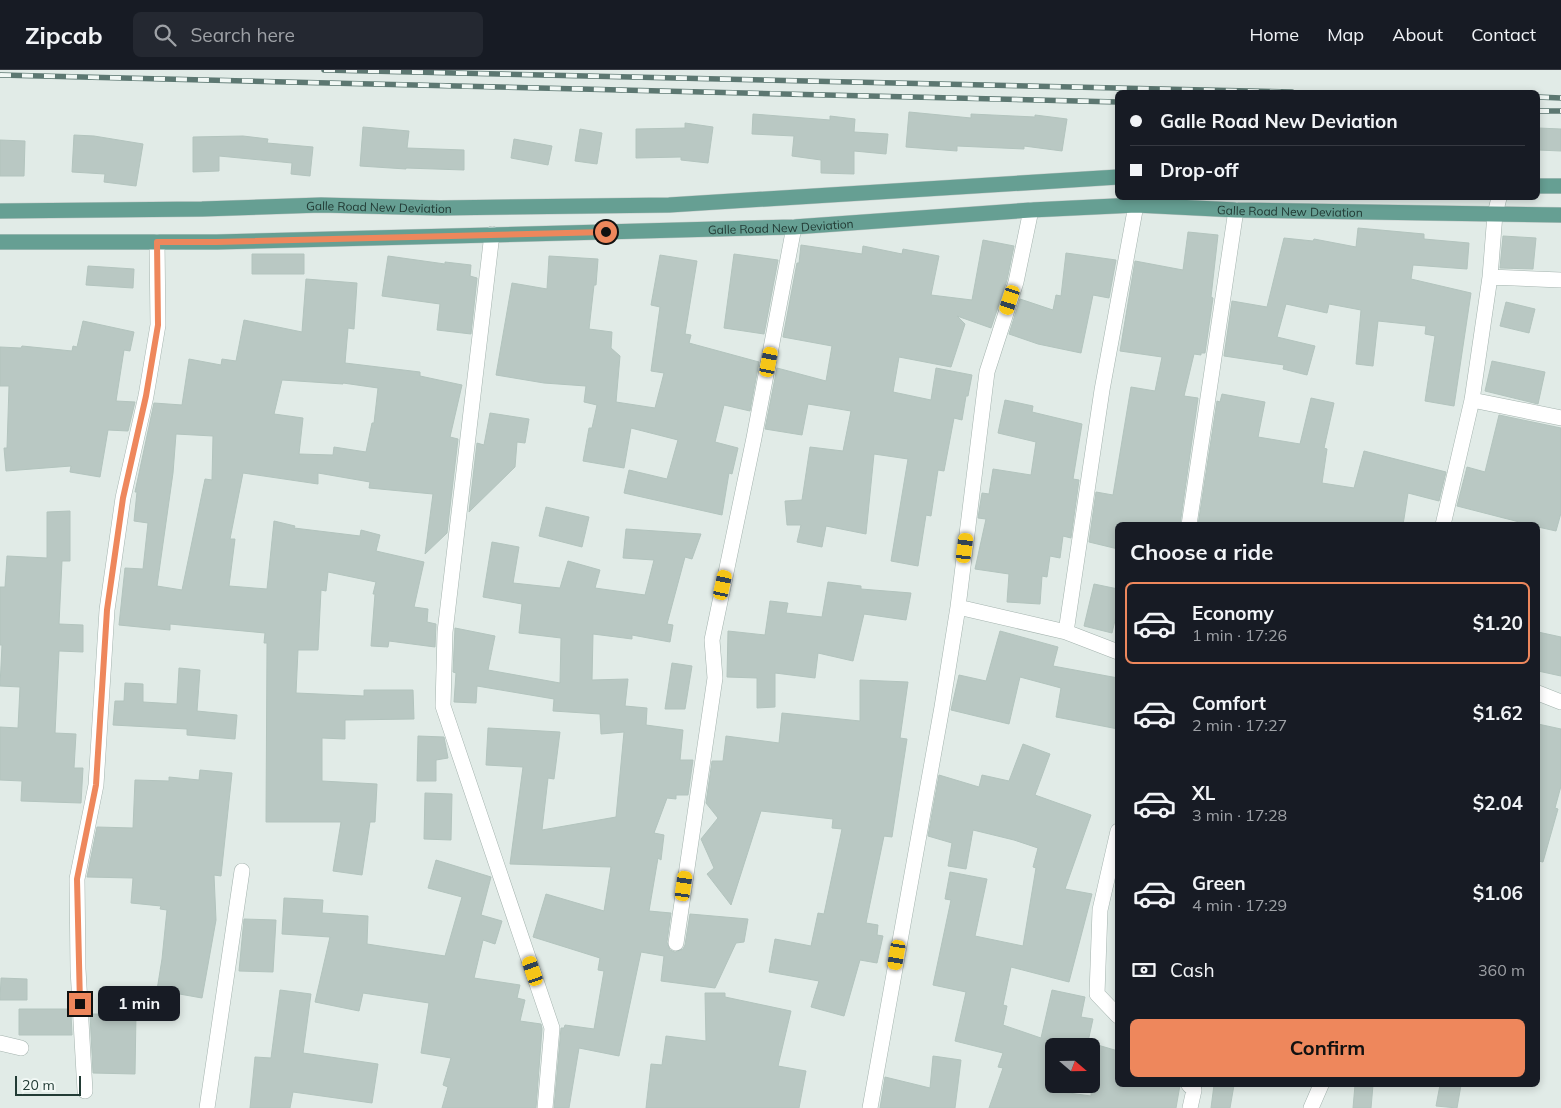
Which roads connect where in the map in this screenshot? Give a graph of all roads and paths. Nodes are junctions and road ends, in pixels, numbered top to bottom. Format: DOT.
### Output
graph roads {
  1 [pos="1115,177"];
  2 [pos="1540,186"];
  3 [pos="1561,186"];
  4 [pos="1498,200"];
  5 [pos="1136,205"];
  6 [pos="1031,210"];
  7 [pos="1236,210"];
  8 [pos="0,211"];
  9 [pos="1495,214"];
  10 [pos="1561,215"];
  11 [pos="794,227"];
  12 [pos="492,234"];
  13 [pos="0,242"];
  14 [pos="157,242"];
  15 [pos="1490,277"];
  16 [pos="1561,280"];
  17 [pos="1472,400"];
  18 [pos="1561,418"];
  19 [pos="1188,522"];
  20 [pos="1444,522"];
  21 [pos="958,607"];
  22 [pos="1066,632"];
  23 [pos="1115,651"];
  24 [pos="1540,694"];
  25 [pos="1561,702"];
  26 [pos="1115,844"];
  27 [pos="242,871"];
  28 [pos="676,943"];
  29 [pos="1115,1013"];
  30 [pos="0,1043"];
  31 [pos="21,1048"];
  32 [pos="1192,1087"];
  33 [pos="1320,1087"];
  34 [pos="85,1091"];
  35 [pos="207,1108"];
  36 [pos="545,1108"];
  37 [pos="870,1108"];
  38 [pos="1190,1108"];
  39 [pos="1311,1108"];
  1 -- 8 [label="main road, Galle Road New Deviation"];
  2 -- 3 [label="main road"];
  4 -- 9 [label="street"];
  5 -- 6 [label="main road, Galle Road New Deviation"];
  5 -- 7 [label="main road, Galle Road New Deviation"];
  5 -- 22 [label="street"];
  6 -- 11 [label="main road, Galle Road New Deviation"];
  6 -- 21 [label="street"];
  7 -- 9 [label="main road, Galle Road New Deviation"];
  7 -- 19 [label="street"];
  9 -- 10 [label="main road, Galle Road New Deviation"];
  9 -- 15 [label="street"];
  11 -- 12 [label="main road, Galle Road New Deviation"];
  11 -- 28 [label="street"];
  12 -- 14 [label="main road, Galle Road New Deviation"];
  12 -- 36 [label="street"];
  13 -- 14 [label="main road, Galle Road New Deviation"];
  14 -- 34 [label="street"];
  15 -- 16 [label="street"];
  15 -- 17 [label="street"];
  17 -- 18 [label="street"];
  17 -- 20 [label="street"];
  21 -- 22 [label="street"];
  21 -- 37 [label="street"];
  22 -- 23 [label="street"];
  24 -- 25 [label="street"];
  26 -- 29 [label="street"];
  27 -- 35 [label="street"];
  30 -- 31 [label="street"];
  32 -- 38 [label="street"];
  33 -- 39 [label="street"];
}
